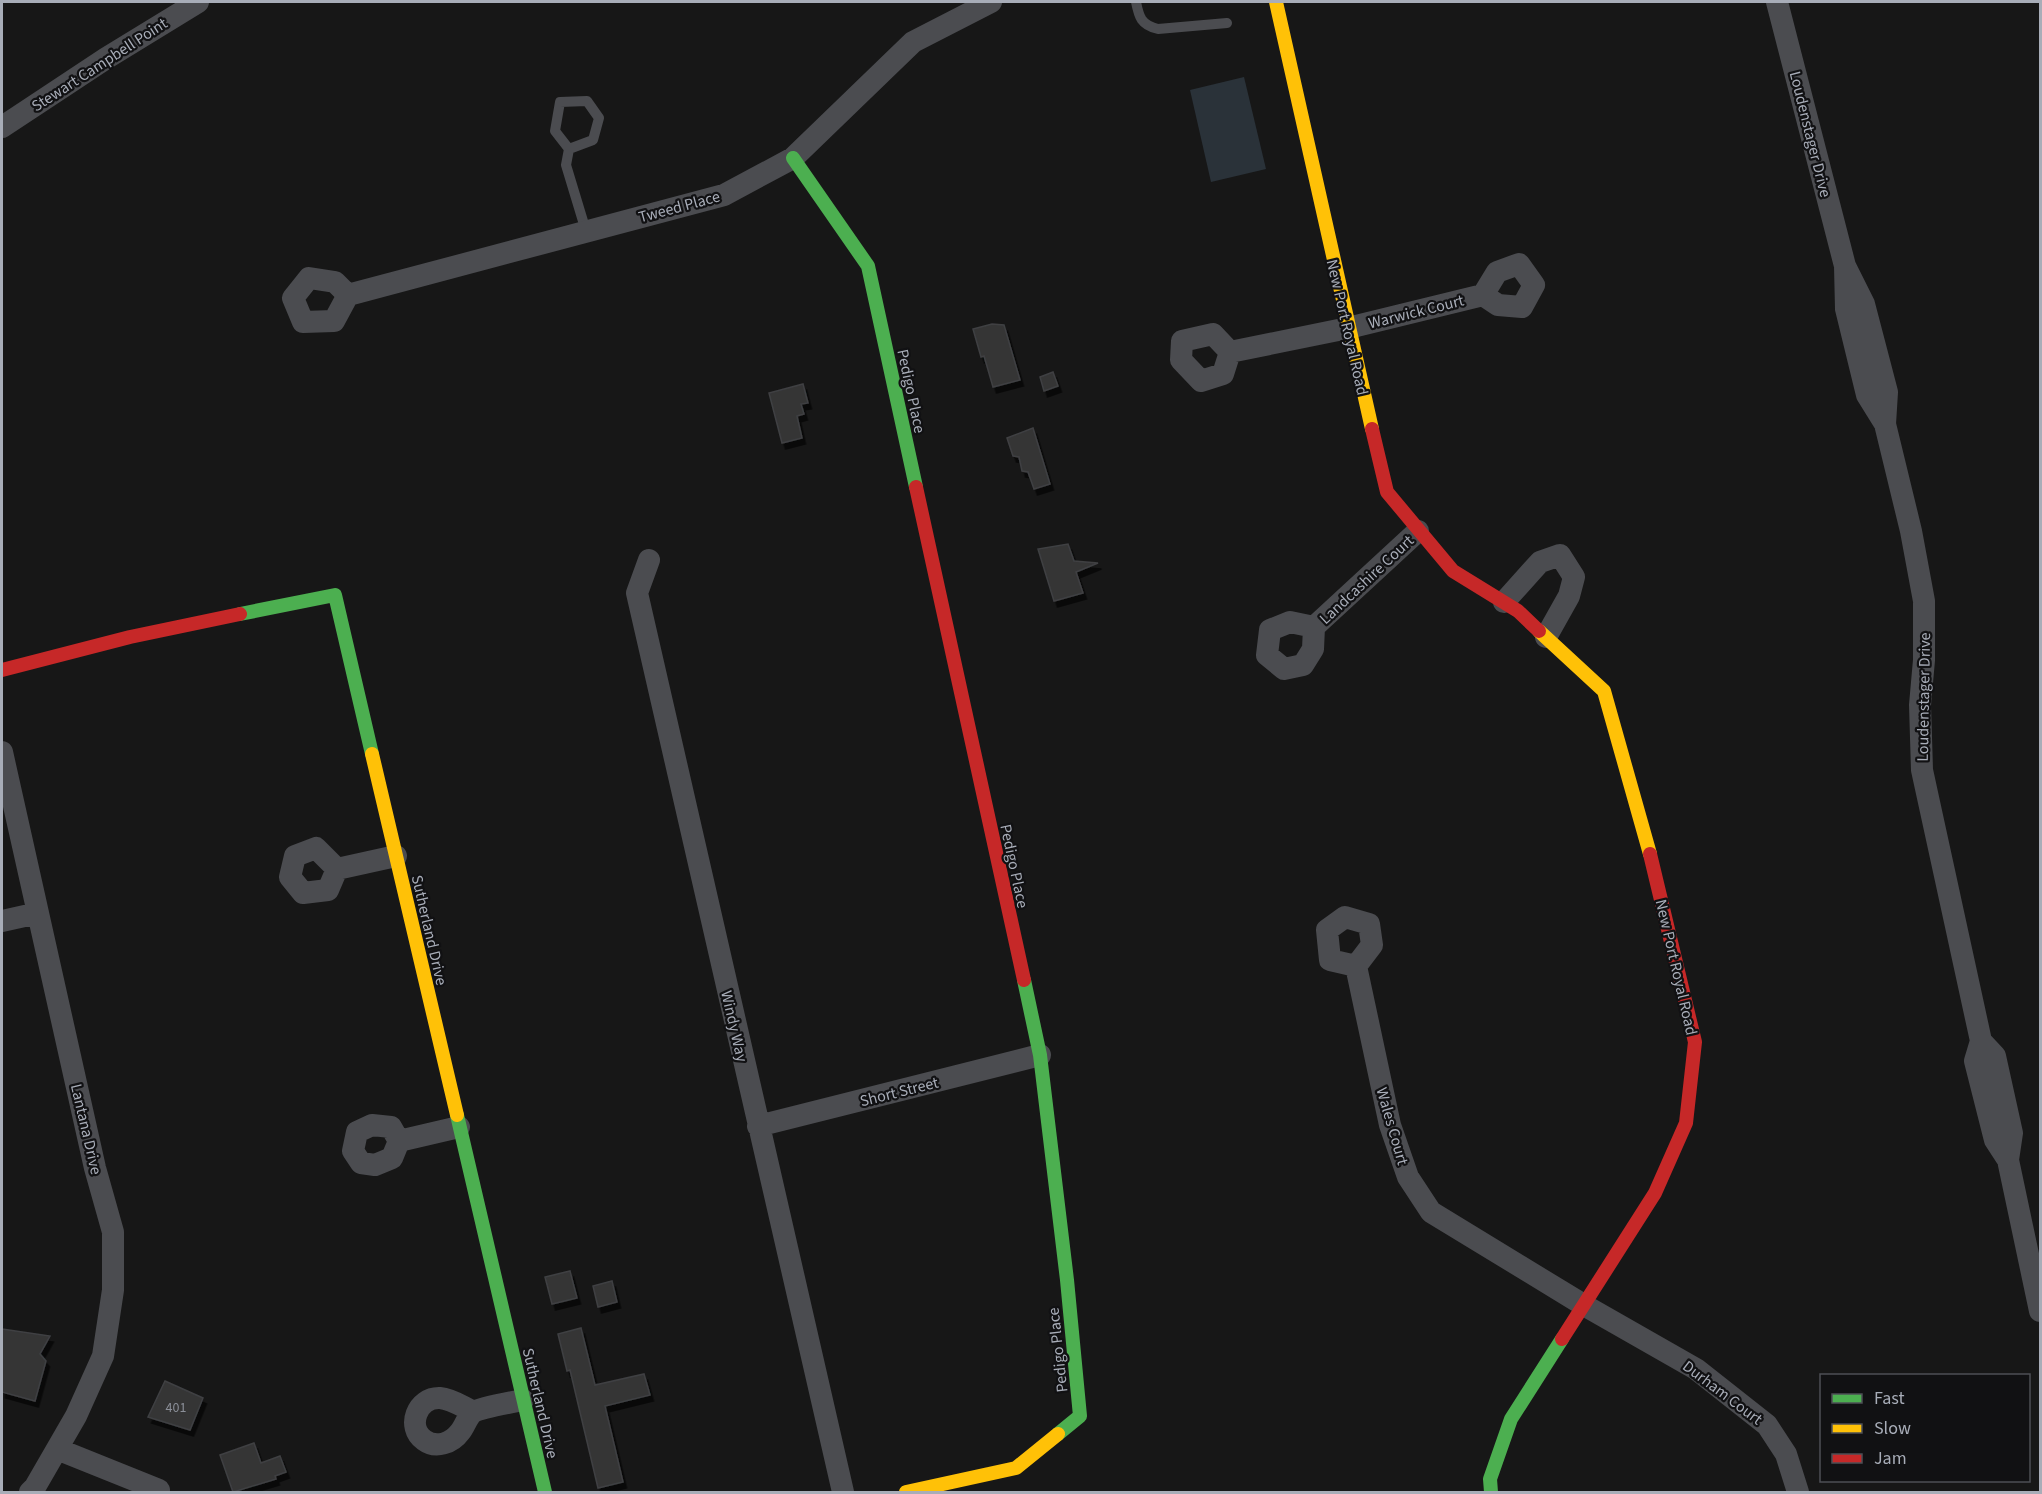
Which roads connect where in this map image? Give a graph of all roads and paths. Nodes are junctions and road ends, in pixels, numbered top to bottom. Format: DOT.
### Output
graph roads {
  1 [pos="198,2"];
  2 [pos="991,2"];
  3 [pos="1136,2"];
  4 [pos="1276,2"];
  5 [pos="1777,2"];
  6 [pos="1227,23"];
  7 [pos="2,127"];
  8 [pos="569,149"];
  9 [pos="793,158"];
  10 [pos="586,231"];
  11 [pos="348,295"];
  12 [pos="1483,295"];
  13 [pos="1348,328"];
  14 [pos="1230,352"];
  15 [pos="1418,531"];
  16 [pos="649,560"];
  17 [pos="1504,602"];
  18 [pos="1314,627"];
  19 [pos="1546,637"];
  20 [pos="2,670"];
  21 [pos="2,752"];
  22 [pos="396,856"];
  23 [pos="337,869"];
  24 [pos="38,913"];
  25 [pos="2,921"];
  26 [pos="1356,966"];
  27 [pos="1040,1055"];
  28 [pos="758,1126"];
  29 [pos="459,1127"];
  30 [pos="399,1141"];
  31 [pos="1582,1304"];
  32 [pos="2040,1311"];
  33 [pos="523,1400"];
  34 [pos="474,1412"];
  35 [pos="57,1449"];
  36 [pos="159,1490"];
  37 [pos="30,1492"];
  38 [pos="544,1492"];
  39 [pos="843,1492"];
  40 [pos="906,1492"];
  41 [pos="1491,1492"];
  42 [pos="1798,1492"];
  1 -- 7 [label="street, Stewart Campbell Point"];
  2 -- 9 [label="street, Tweed Place"];
  3 -- 6 [label="lane"];
  4 -- 13 [label="street, New Port Royal Road"];
  5 -- 32 [label="street, Loudenstager Drive"];
  8 -- 8 [label="lane"];
  8 -- 10 [label="lane"];
  9 -- 10 [label="street, Tweed Place"];
  9 -- 27 [label="street, Pedigo Place"];
  10 -- 11 [label="street, Tweed Place"];
  12 -- 13 [label="street, Warwick Court"];
  13 -- 14 [label="street, Warwick Court"];
  13 -- 15 [label="street, New Port Royal Road"];
  15 -- 17 [label="street, New Port Royal Road"];
  15 -- 18 [label="street, Landcashire Court"];
  16 -- 28 [label="street, Windy Way"];
  17 -- 19 [label="street, New Port Royal Road"];
  17 -- 19 [label="street"];
  19 -- 31 [label="street, New Port Royal Road"];
  20 -- 22 [label="street, Sutherland Drive"];
  21 -- 24 [label="street, Lantana Drive"];
  22 -- 23 [label="street"];
  22 -- 29 [label="street, Sutherland Drive"];
  24 -- 25 [label="street"];
  24 -- 35 [label="street, Lantana Drive"];
  26 -- 31 [label="street, Wales Court"];
  27 -- 28 [label="street, Short Street"];
  27 -- 40 [label="street, Pedigo Place"];
  28 -- 39 [label="street, Windy Way"];
  29 -- 30 [label="street"];
  29 -- 33 [label="street, Sutherland Drive"];
  31 -- 41 [label="street, New Port Royal Road"];
  31 -- 42 [label="street, Durham Court"];
  33 -- 34 [label="street"];
  33 -- 38 [label="street, Sutherland Drive"];
  35 -- 36 [label="street"];
  35 -- 37 [label="street, Lantana Drive"];
}
